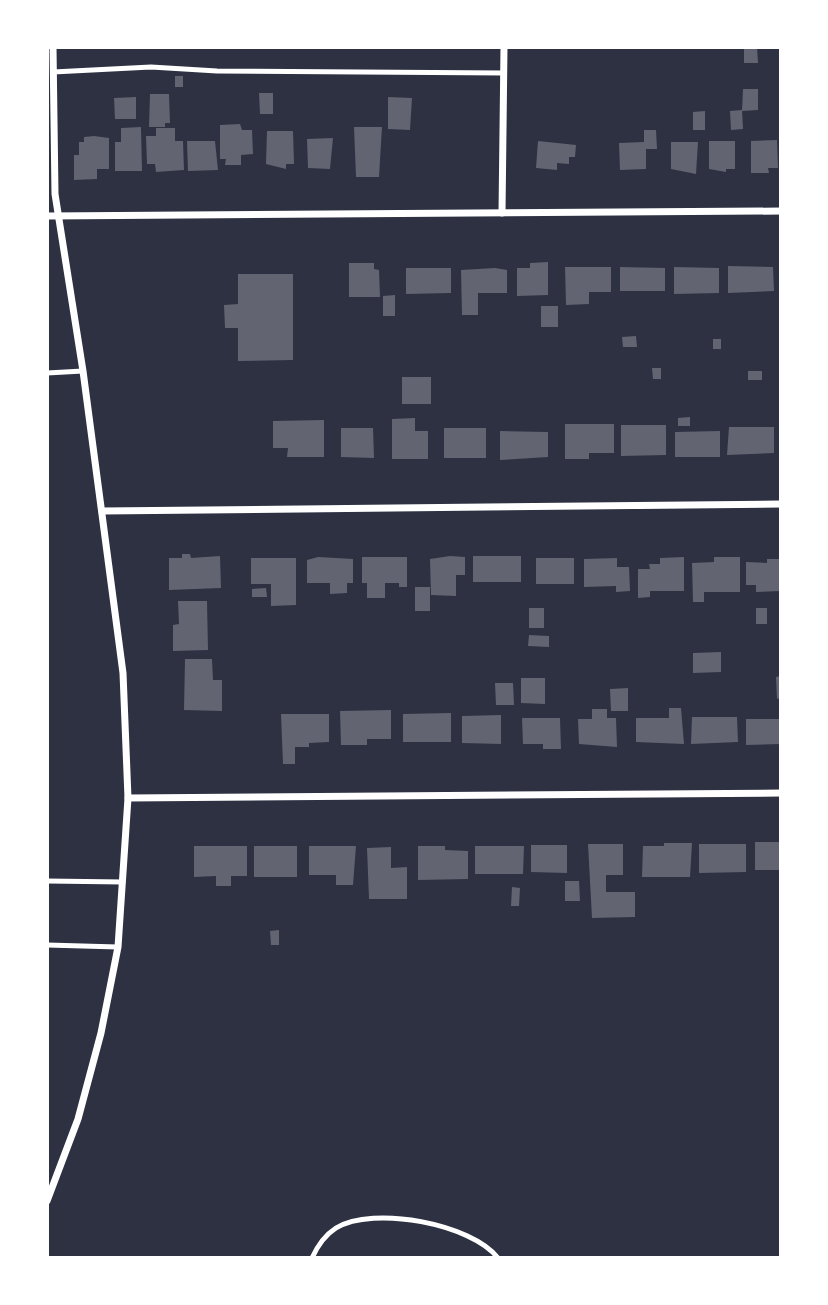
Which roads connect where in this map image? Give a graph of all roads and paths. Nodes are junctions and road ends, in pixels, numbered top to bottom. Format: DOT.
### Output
graph roads {
  1 [pos="53,47"];
  2 [pos="504,47"];
  3 [pos="53,72"];
  4 [pos="504,74"];
  5 [pos="781,211"];
  6 [pos="502,213"];
  7 [pos="47,216"];
  8 [pos="59,216"];
  9 [pos="83,372"];
  10 [pos="47,373"];
  11 [pos="781,505"];
  12 [pos="102,511"];
  13 [pos="781,793"];
  14 [pos="128,798"];
  15 [pos="47,881"];
  16 [pos="123,882"];
  17 [pos="47,945"];
  18 [pos="118,947"];
  19 [pos="47,1201"];
  20 [pos="312,1258"];
  21 [pos="498,1258"];
  1 -- 3 [label="street"];
  2 -- 4 [label="street"];
  3 -- 4 [label="lane"];
  3 -- 8 [label="street"];
  4 -- 6 [label="street"];
  5 -- 6 [label="street"];
  6 -- 8 [label="street"];
  7 -- 8 [label="street"];
  8 -- 9 [label="street"];
  9 -- 10 [label="lane"];
  9 -- 12 [label="street"];
  11 -- 12 [label="street"];
  12 -- 14 [label="street"];
  13 -- 14 [label="street"];
  14 -- 16 [label="street"];
  15 -- 16 [label="lane"];
  16 -- 18 [label="street"];
  17 -- 18 [label="lane"];
  18 -- 19 [label="street"];
  20 -- 21 [label="lane"];
}
